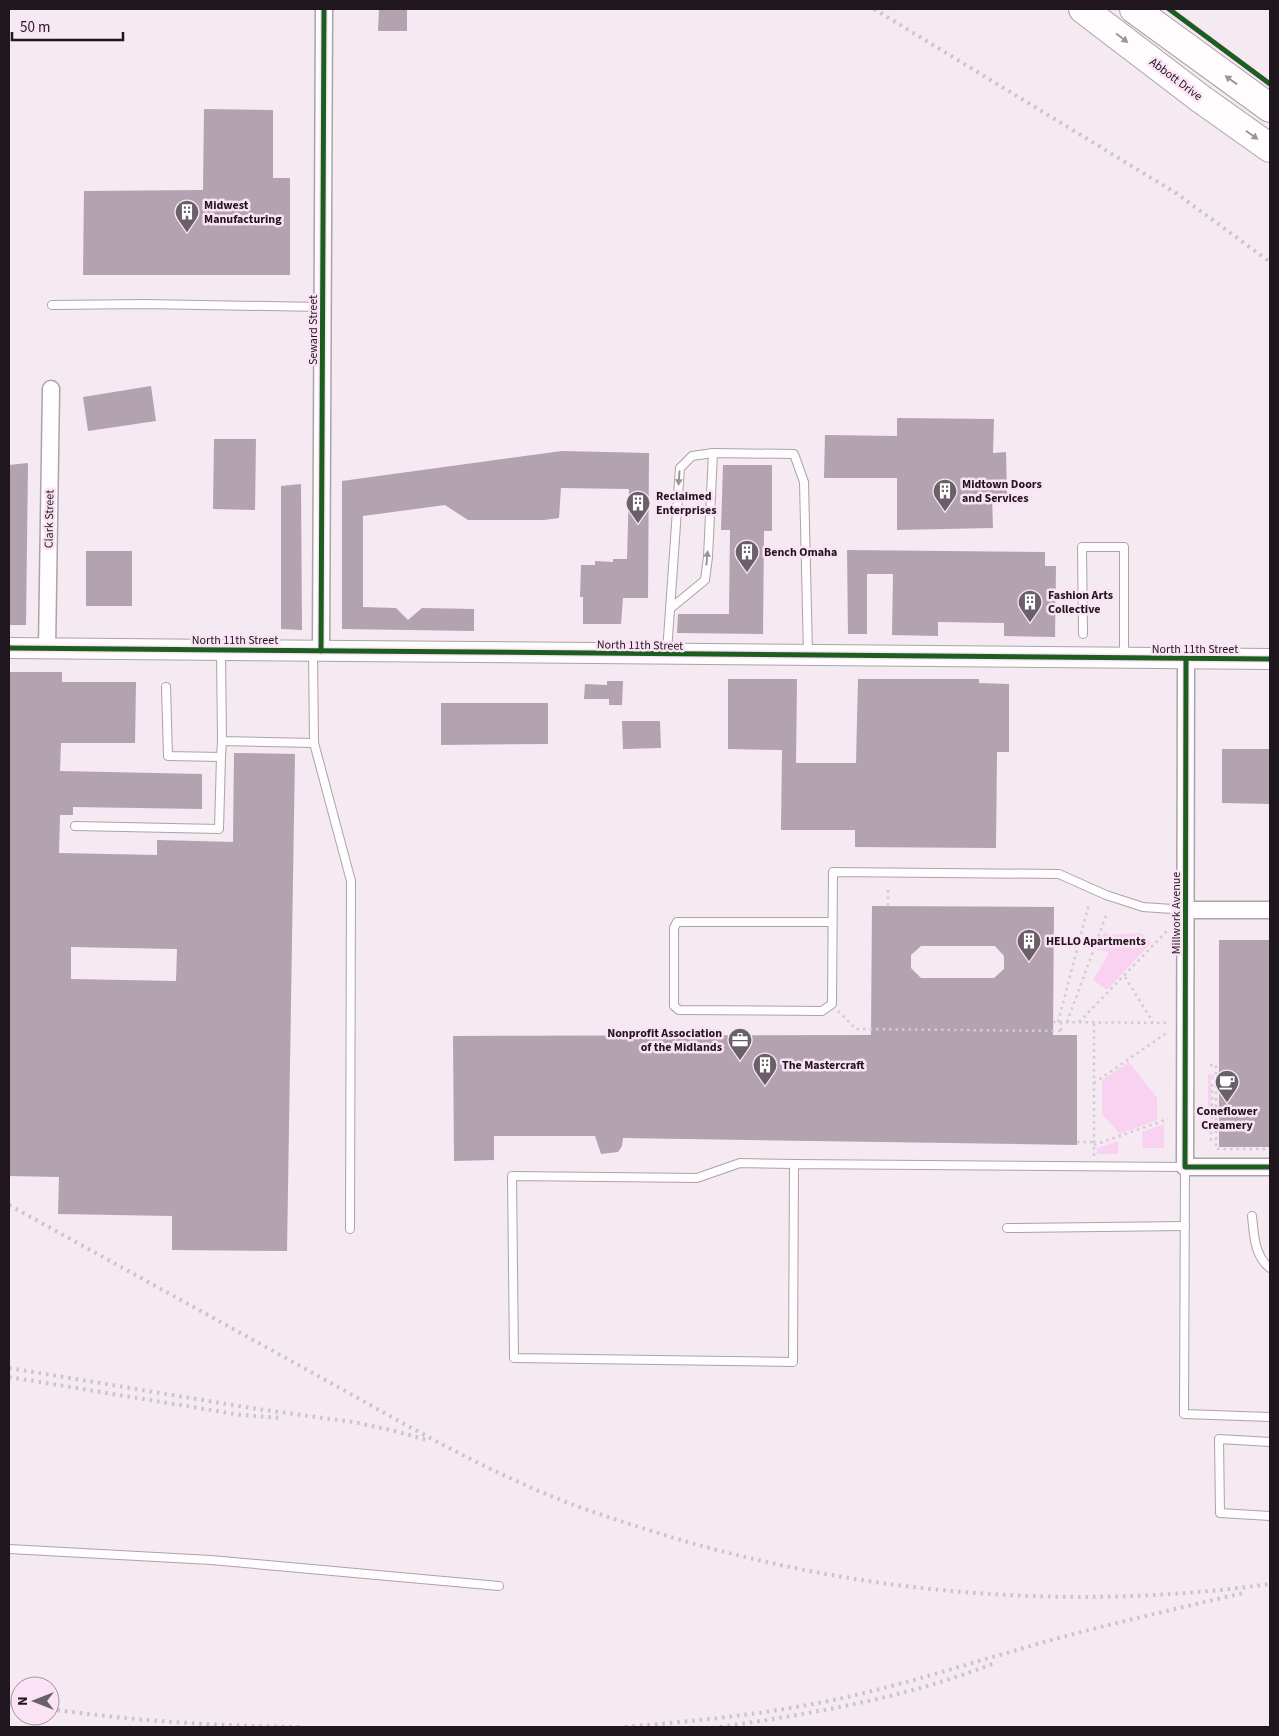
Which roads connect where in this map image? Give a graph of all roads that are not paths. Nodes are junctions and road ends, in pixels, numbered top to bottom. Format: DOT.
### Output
graph roads {
  1 [pos="324,9"];
  2 [pos="1083,9"];
  3 [pos="1134,9"];
  4 [pos="1270,108"];
  5 [pos="1270,148"];
  6 [pos="52,305"];
  7 [pos="323,308"];
  8 [pos="51,389"];
  9 [pos="713,453"];
  10 [pos="671,608"];
  11 [pos="1083,634"];
  12 [pos="9,648"];
  13 [pos="47,649"];
  14 [pos="221,650"];
  15 [pos="317,651"];
  16 [pos="667,655"];
  17 [pos="808,656"];
  18 [pos="1124,659"];
  19 [pos="1186,659"];
  20 [pos="1270,660"];
  21 [pos="166,687"];
  22 [pos="222,741"];
  23 [pos="314,743"];
  24 [pos="221,757"];
  25 [pos="75,826"];
  26 [pos="1187,910"];
  27 [pos="1270,910"];
  28 [pos="832,922"];
  29 [pos="794,1164"];
  30 [pos="1185,1167"];
  31 [pos="1270,1168"];
  32 [pos="1252,1216"];
  33 [pos="1185,1226"];
  34 [pos="1007,1228"];
  35 [pos="350,1229"];
  36 [pos="1270,1268"];
  37 [pos="1270,1417"];
  38 [pos="1270,1442"];
  39 [pos="1270,1516"];
  40 [pos="9,1549"];
  41 [pos="499,1586"];
  1 -- 7 [label="street, Seward Street"];
  2 -- 5 [label="highway, Abbott Drive, one-way"];
  4 -- 3 [label="highway, one-way"];
  6 -- 7 [label="lane"];
  7 -- 15 [label="street, Seward Street"];
  8 -- 13 [label="street, Clark Street"];
  10 -- 9 [label="lane, one-way"];
  9 -- 10 [label="lane, one-way"];
  9 -- 17 [label="lane"];
  10 -- 16 [label="lane"];
  11 -- 18 [label="lane"];
  12 -- 13 [label="street, North 11th Street"];
  13 -- 14 [label="street, North 11th Street"];
  14 -- 15 [label="street, North 11th Street"];
  14 -- 22 [label="lane"];
  15 -- 16 [label="street, North 11th Street"];
  15 -- 23 [label="lane"];
  16 -- 17 [label="street, North 11th Street"];
  17 -- 18 [label="street, North 11th Street"];
  18 -- 19 [label="street, North 11th Street"];
  19 -- 20 [label="street, North 11th Street"];
  19 -- 26 [label="street, Millwork Avenue"];
  21 -- 24 [label="lane"];
  22 -- 23 [label="lane"];
  22 -- 24 [label="lane"];
  23 -- 35 [label="lane"];
  24 -- 25 [label="lane"];
  26 -- 27 [label="street"];
  26 -- 28 [label="lane"];
  26 -- 30 [label="street, Millwork Avenue"];
  28 -- 28 [label="lane"];
  29 -- 29 [label="lane"];
  29 -- 30 [label="lane"];
  30 -- 31 [label="street"];
  30 -- 33 [label="lane"];
  32 -- 36 [label="lane"];
  33 -- 34 [label="lane"];
  33 -- 37 [label="lane"];
  38 -- 39 [label="lane"];
  40 -- 41 [label="lane"];
}
